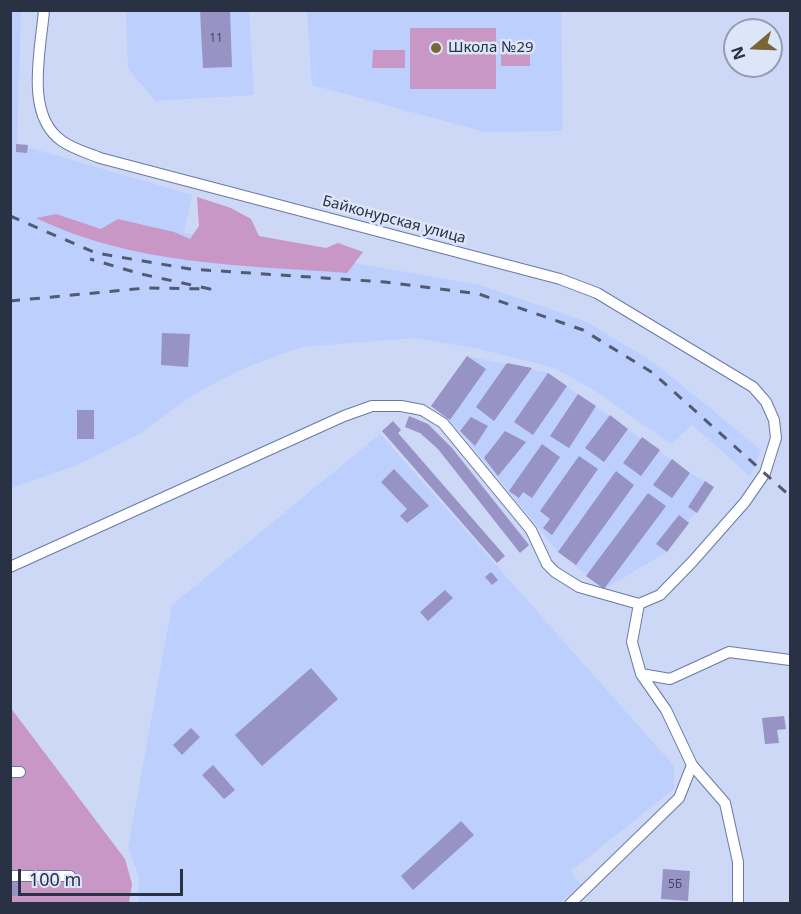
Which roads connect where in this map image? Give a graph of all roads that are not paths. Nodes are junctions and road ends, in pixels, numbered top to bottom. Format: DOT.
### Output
graph roads {
  1 [pos="44,10"];
  2 [pos="10,567"];
  3 [pos="639,604"];
  4 [pos="790,660"];
  5 [pos="641,674"];
  6 [pos="692,765"];
  7 [pos="10,876"];
  8 [pos="70,876"];
  9 [pos="570,903"];
  10 [pos="738,903"];
  1 -- 3 [label="street, Байконурская улица"];
  2 -- 3 [label="street"];
  3 -- 5 [label="street"];
  4 -- 5 [label="street"];
  5 -- 6 [label="street"];
  6 -- 9 [label="street"];
  6 -- 10 [label="street"];
  7 -- 8 [label="street"];
}
